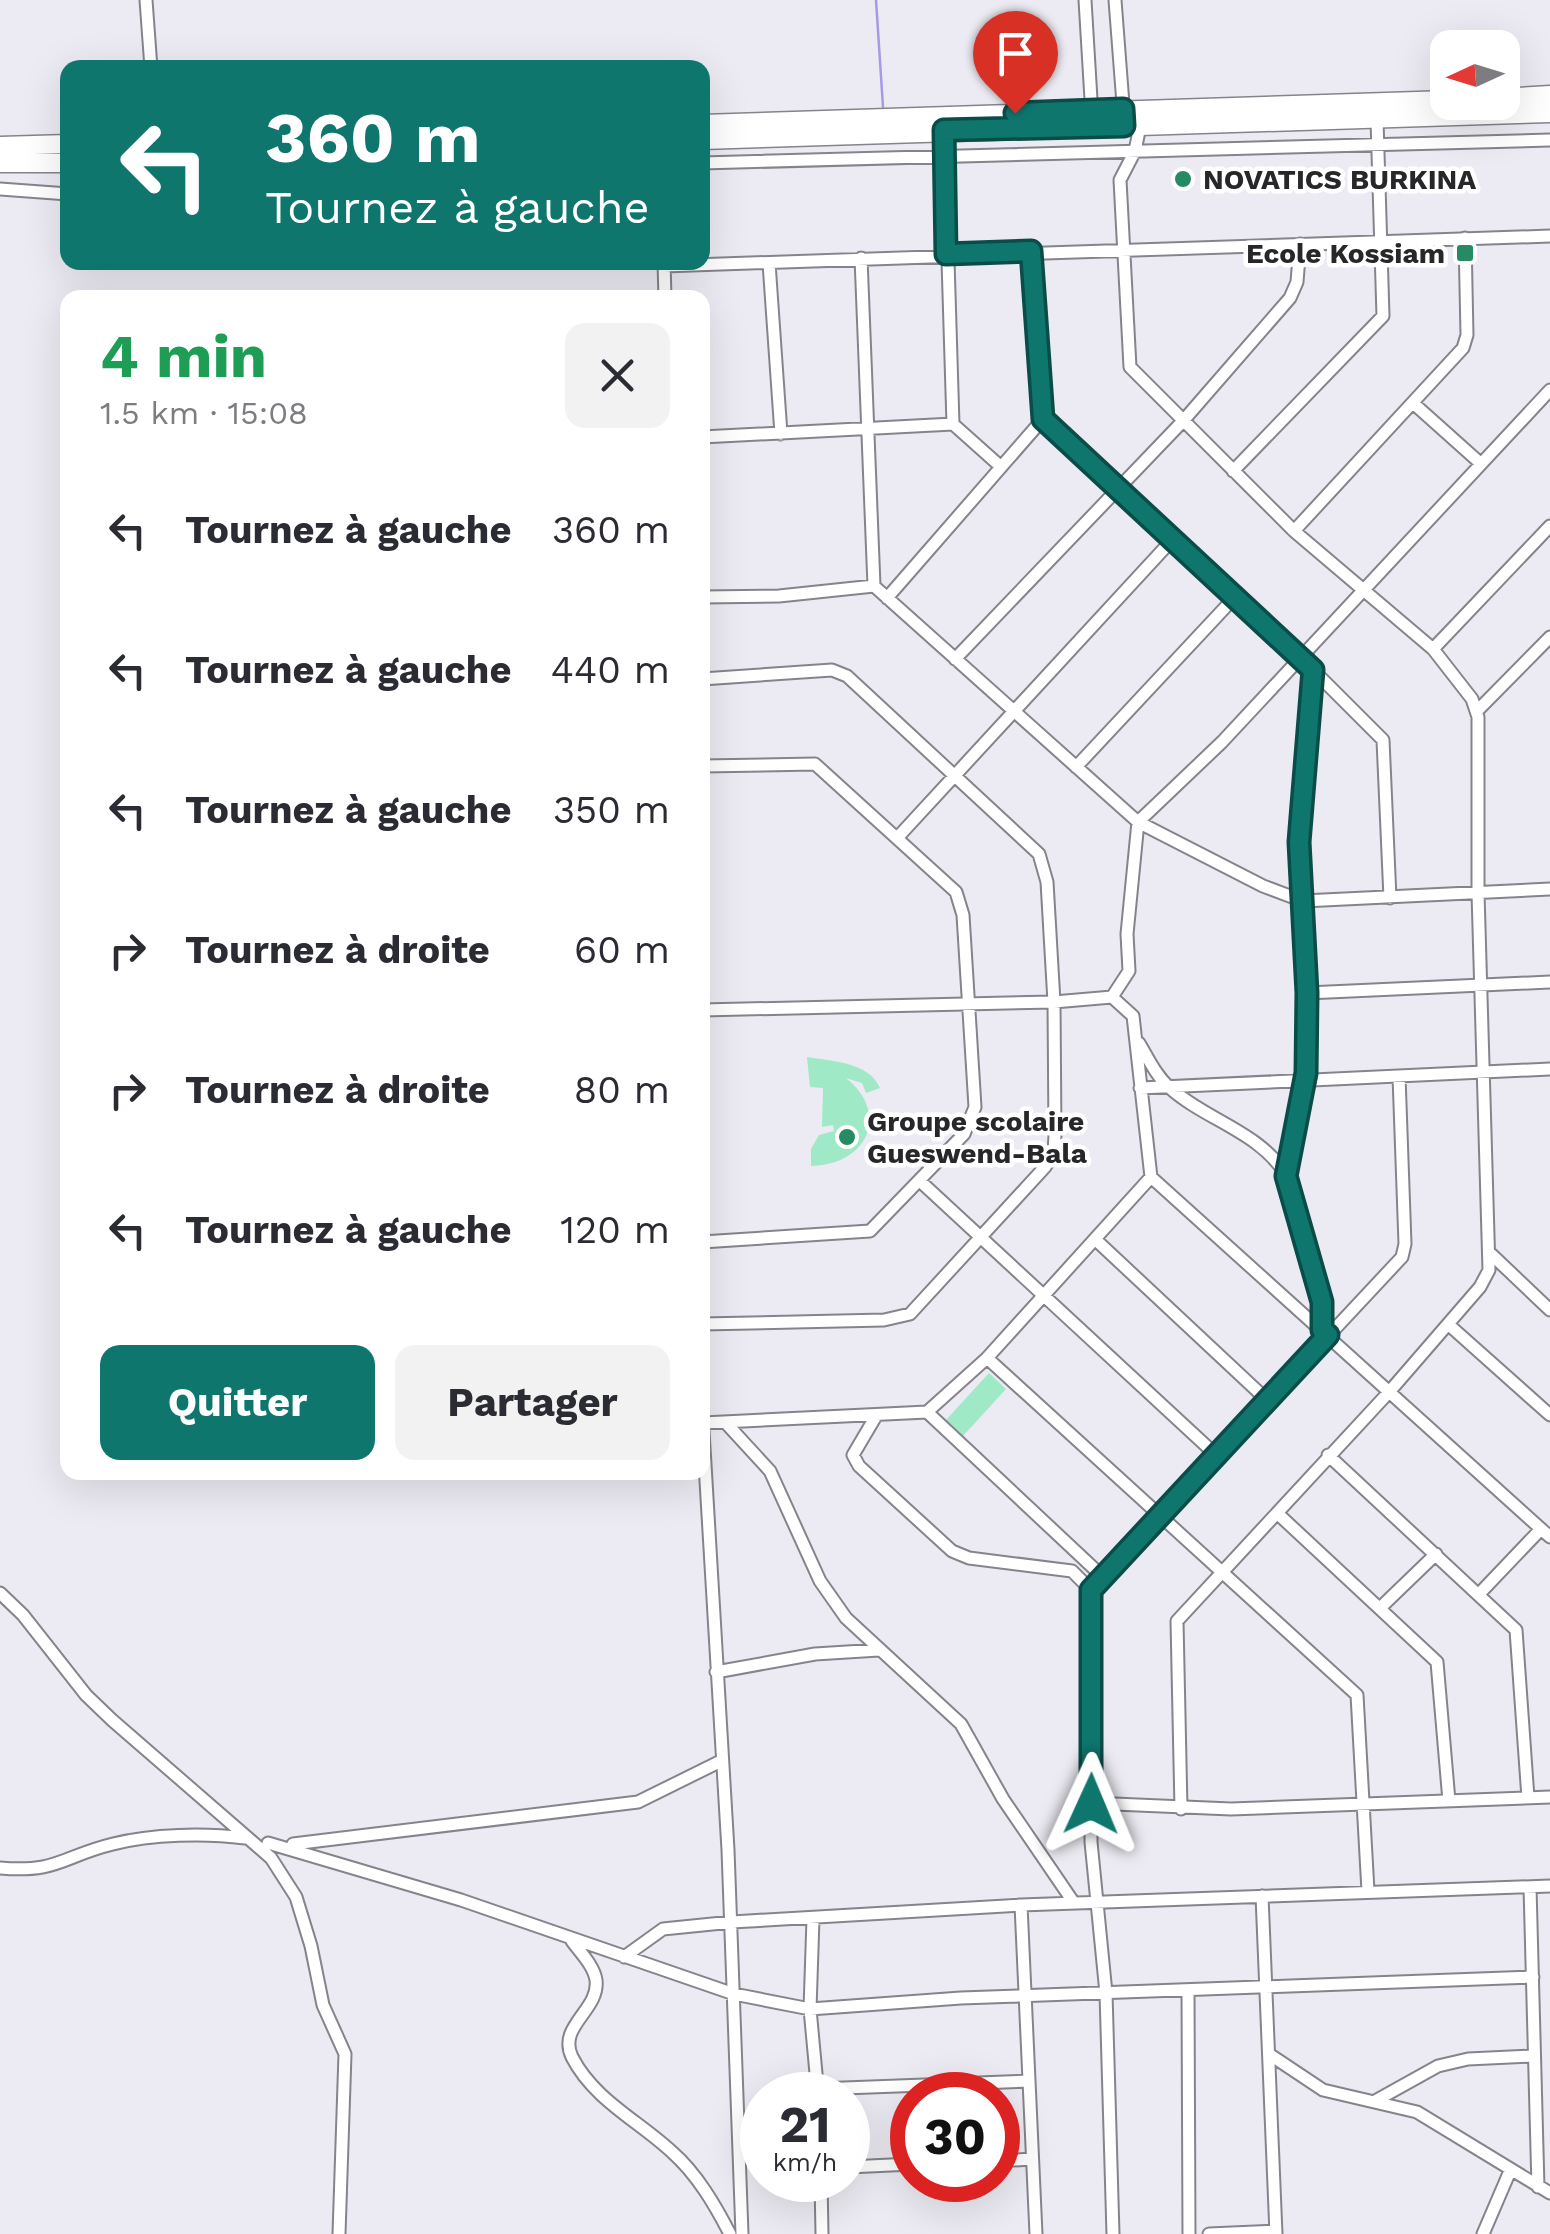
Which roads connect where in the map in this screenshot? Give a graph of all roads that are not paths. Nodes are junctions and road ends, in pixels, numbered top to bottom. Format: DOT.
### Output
graph roads {
  1 [pos="146,0"];
  2 [pos="1085,0"];
  3 [pos="1116,0"];
  4 [pos="150,60"];
  5 [pos="1550,95"];
  6 [pos="1520,97"];
  7 [pos="1430,101"];
  8 [pos="1550,113"];
  9 [pos="1092,119"];
  10 [pos="1377,120"];
  11 [pos="1129,121"];
  12 [pos="710,124"];
  13 [pos="944,130"];
  14 [pos="710,140"];
  15 [pos="1550,140"];
  16 [pos="60,144"];
  17 [pos="1378,144"];
  18 [pos="0,146"];
  19 [pos="1135,151"];
  20 [pos="944,157"];
  21 [pos="60,162"];
  22 [pos="710,162"];
  23 [pos="718,162"];
  24 [pos="0,163"];
  25 [pos="0,189"];
  26 [pos="60,193"];
  27 [pos="1550,236"];
  28 [pos="1465,238"];
  29 [pos="1381,240"];
  30 [pos="1300,244"];
  31 [pos="1124,248"];
  32 [pos="1031,251"];
  33 [pos="946,254"];
  34 [pos="861,258"];
  35 [pos="770,263"];
  36 [pos="710,264"];
  37 [pos="1550,390"];
  38 [pos="1413,403"];
  39 [pos="1043,419"];
  40 [pos="1183,421"];
  41 [pos="953,424"];
  42 [pos="866,429"];
  43 [pos="781,434"];
  44 [pos="710,437"];
  45 [pos="1480,462"];
  46 [pos="1000,466"];
  47 [pos="1233,471"];
  48 [pos="1117,487"];
  49 [pos="1550,526"];
  50 [pos="1294,531"];
  51 [pos="1172,540"];
  52 [pos="874,586"];
  53 [pos="1364,592"];
  54 [pos="710,597"];
  55 [pos="887,598"];
  56 [pos="1234,598"];
  57 [pos="1550,637"];
  58 [pos="1432,649"];
  59 [pos="1300,658"];
  60 [pos="955,659"];
  61 [pos="1313,670"];
  62 [pos="710,679"];
  63 [pos="1478,710"];
  64 [pos="1014,712"];
  65 [pos="710,766"];
  66 [pos="1076,767"];
  67 [pos="954,775"];
  68 [pos="1138,822"];
  69 [pos="898,837"];
  70 [pos="1550,889"];
  71 [pos="1478,894"];
  72 [pos="1390,898"];
  73 [pos="1303,902"];
  74 [pos="1550,982"];
  75 [pos="1480,985"];
  76 [pos="1307,993"];
  77 [pos="1112,997"];
  78 [pos="1054,1002"];
  79 [pos="968,1005"];
  80 [pos="710,1010"];
  81 [pos="1137,1039"];
  82 [pos="1550,1070"];
  83 [pos="1484,1073"];
  84 [pos="1399,1076"];
  85 [pos="1305,1080"];
  86 [pos="1140,1088"];
  87 [pos="1170,1088"];
  88 [pos="1286,1176"];
  89 [pos="1151,1177"];
  90 [pos="921,1182"];
  91 [pos="982,1239"];
  92 [pos="1096,1240"];
  93 [pos="710,1242"];
  94 [pos="1491,1254"];
  95 [pos="1044,1297"];
  96 [pos="1550,1310"];
  97 [pos="710,1324"];
  98 [pos="1449,1325"];
  99 [pos="1325,1332"];
  100 [pos="987,1358"];
  101 [pos="1390,1392"];
  102 [pos="1268,1400"];
  103 [pos="928,1412"];
  104 [pos="1550,1415"];
  105 [pos="876,1416"];
  106 [pos="710,1422"];
  107 [pos="725,1422"];
  108 [pos="1215,1454"];
  109 [pos="1328,1455"];
  110 [pos="706,1480"];
  111 [pos="1277,1513"];
  112 [pos="1161,1515"];
  113 [pos="1546,1533"];
  114 [pos="1436,1554"];
  115 [pos="1221,1571"];
  116 [pos="1103,1577"];
  117 [pos="1091,1590"];
  118 [pos="0,1593"];
  119 [pos="1480,1593"];
  120 [pos="1380,1608"];
  121 [pos="879,1650"];
  122 [pos="716,1672"];
  123 [pos="721,1761"];
  124 [pos="1550,1797"];
  125 [pos="1528,1798"];
  126 [pos="1449,1801"];
  127 [pos="1091,1804"];
  128 [pos="1364,1804"];
  129 [pos="1181,1809"];
  130 [pos="244,1838"];
  131 [pos="268,1843"];
  132 [pos="0,1868"];
  133 [pos="1550,1886"];
  134 [pos="1530,1888"];
  135 [pos="1368,1891"];
  136 [pos="1262,1896"];
  137 [pos="1098,1902"];
  138 [pos="1074,1904"];
  139 [pos="1021,1905"];
  140 [pos="813,1919"];
  141 [pos="732,1922"];
  142 [pos="571,1940"];
  143 [pos="624,1958"];
  144 [pos="1533,1977"];
  145 [pos="1268,1987"];
  146 [pos="1188,1990"];
  147 [pos="1106,1993"];
  148 [pos="734,1994"];
  149 [pos="1027,1996"];
  150 [pos="810,2009"];
  151 [pos="1269,2054"];
  152 [pos="1534,2056"];
  153 [pos="816,2072"];
  154 [pos="1029,2081"];
  155 [pos="870,2089"];
  156 [pos="1375,2102"];
  157 [pos="1032,2159"];
  158 [pos="1020,2160"];
  159 [pos="1510,2171"];
  160 [pos="1544,2190"];
  161 [pos="821,2202"];
  162 [pos="1276,2233"];
  163 [pos="339,2234"];
  164 [pos="730,2234"];
  165 [pos="742,2234"];
  166 [pos="822,2234"];
  167 [pos="1036,2234"];
  168 [pos="1113,2234"];
  169 [pos="1189,2234"];
  170 [pos="1209,2234"];
  171 [pos="1483,2234"];
  1 -- 4 [label="street"];
  2 -- 9 [label="street"];
  3 -- 11 [label="street"];
  5 -- 6 [label="main road"];
  7 -- 11 [label="main road"];
  8 -- 10 [label="main road"];
  9 -- 11 [label="main road"];
  9 -- 12 [label="main road"];
  9 -- 13 [label="main road"];
  10 -- 11 [label="main road"];
  10 -- 17 [label="street"];
  11 -- 19 [label="street"];
  13 -- 14 [label="main road"];
  13 -- 20 [label="street"];
  14 -- 23 [label="street"];
  15 -- 17 [label="street"];
  16 -- 18 [label="main road"];
  17 -- 19 [label="street"];
  17 -- 29 [label="street"];
  19 -- 20 [label="street"];
  19 -- 31 [label="street"];
  20 -- 23 [label="street"];
  20 -- 33 [label="street"];
  21 -- 24 [label="main road"];
  22 -- 23 [label="street"];
  25 -- 26 [label="street"];
  27 -- 28 [label="street"];
  28 -- 29 [label="street"];
  28 -- 38 [label="street"];
  29 -- 30 [label="street"];
  29 -- 47 [label="street"];
  30 -- 31 [label="street"];
  30 -- 40 [label="street"];
  31 -- 32 [label="street"];
  31 -- 40 [label="street"];
  32 -- 33 [label="street"];
  32 -- 39 [label="street"];
  33 -- 34 [label="street"];
  33 -- 41 [label="street"];
  34 -- 35 [label="street"];
  34 -- 42 [label="street"];
  35 -- 36 [label="street"];
  35 -- 43 [label="street"];
  37 -- 45 [label="street"];
  38 -- 45 [label="street"];
  38 -- 50 [label="street"];
  39 -- 46 [label="street"];
  39 -- 48 [label="street"];
  40 -- 47 [label="street"];
  40 -- 48 [label="street"];
  41 -- 42 [label="street"];
  41 -- 46 [label="street"];
  42 -- 43 [label="street"];
  42 -- 52 [label="street"];
  43 -- 44 [label="street"];
  45 -- 53 [label="street"];
  46 -- 55 [label="street"];
  47 -- 50 [label="street"];
  48 -- 51 [label="street"];
  48 -- 60 [label="street"];
  49 -- 58 [label="street"];
  50 -- 53 [label="street"];
  51 -- 56 [label="street"];
  51 -- 64 [label="street"];
  52 -- 54 [label="street"];
  52 -- 55 [label="street"];
  53 -- 58 [label="street"];
  53 -- 59 [label="street"];
  55 -- 60 [label="street"];
  56 -- 59 [label="street"];
  56 -- 66 [label="street"];
  57 -- 63 [label="street"];
  58 -- 63 [label="street"];
  59 -- 61 [label="street"];
  59 -- 68 [label="street"];
  60 -- 64 [label="street"];
  61 -- 72 [label="street"];
  61 -- 73 [label="street"];
  62 -- 67 [label="street"];
  63 -- 71 [label="street"];
  64 -- 66 [label="street"];
  64 -- 67 [label="street"];
  65 -- 69 [label="street"];
  66 -- 68 [label="street"];
  67 -- 69 [label="street"];
  67 -- 78 [label="street"];
  68 -- 73 [label="street"];
  68 -- 77 [label="street"];
  69 -- 79 [label="street"];
  70 -- 71 [label="street"];
  71 -- 72 [label="street"];
  71 -- 75 [label="street"];
  72 -- 73 [label="street"];
  73 -- 76 [label="street"];
  74 -- 75 [label="street"];
  75 -- 76 [label="street"];
  75 -- 83 [label="street"];
  76 -- 85 [label="street"];
  77 -- 78 [label="street"];
  77 -- 81 [label="street"];
  78 -- 79 [label="street"];
  78 -- 91 [label="street"];
  79 -- 80 [label="street"];
  79 -- 90 [label="street"];
  81 -- 86 [label="street"];
  81 -- 87 [label="street"];
  82 -- 83 [label="street"];
  83 -- 84 [label="street"];
  83 -- 94 [label="street"];
  84 -- 85 [label="street"];
  84 -- 99 [label="street"];
  85 -- 87 [label="street"];
  85 -- 88 [label="street"];
  86 -- 87 [label="street"];
  86 -- 89 [label="street"];
  87 -- 88 [label="street"];
  88 -- 99 [label="street"];
  89 -- 92 [label="street"];
  89 -- 99 [label="street"];
  90 -- 91 [label="street"];
  90 -- 93 [label="street"];
  91 -- 95 [label="street"];
  91 -- 97 [label="street"];
  92 -- 95 [label="street"];
  92 -- 102 [label="street"];
  94 -- 96 [label="street"];
  94 -- 98 [label="street"];
  95 -- 100 [label="street"];
  95 -- 108 [label="street"];
  98 -- 101 [label="street"];
  98 -- 104 [label="street"];
  99 -- 101 [label="street"];
  99 -- 102 [label="street"];
  100 -- 103 [label="street"];
  100 -- 112 [label="street"];
  101 -- 109 [label="street"];
  101 -- 113 [label="street"];
  102 -- 108 [label="street"];
  103 -- 105 [label="street"];
  103 -- 116 [label="street"];
  105 -- 107 [label="street"];
  105 -- 117 [label="street"];
  106 -- 107 [label="street"];
  107 -- 121 [label="street"];
  108 -- 112 [label="street"];
  109 -- 111 [label="street"];
  109 -- 114 [label="street"];
  110 -- 122 [label="street"];
  111 -- 115 [label="street"];
  111 -- 120 [label="street"];
  112 -- 115 [label="street"];
  112 -- 116 [label="street"];
  113 -- 119 [label="street"];
  114 -- 119 [label="street"];
  114 -- 120 [label="street"];
  115 -- 128 [label="street"];
  115 -- 129 [label="street"];
  116 -- 117 [label="street"];
  117 -- 127 [label="street"];
  118 -- 130 [label="street"];
  119 -- 125 [label="street"];
  120 -- 126 [label="street"];
  121 -- 122 [label="street"];
  121 -- 138 [label="street"];
  122 -- 123 [label="street"];
  123 -- 131 [label="street"];
  123 -- 141 [label="street"];
  124 -- 125 [label="street"];
  125 -- 126 [label="street"];
  126 -- 128 [label="street"];
  127 -- 129 [label="street"];
  127 -- 137 [label="street"];
  128 -- 129 [label="street"];
  128 -- 135 [label="street"];
  130 -- 131 [label="street"];
  130 -- 132 [label="street"];
  130 -- 163 [label="street"];
  131 -- 142 [label="street"];
  133 -- 134 [label="street"];
  134 -- 135 [label="street"];
  134 -- 144 [label="street"];
  135 -- 136 [label="street"];
  136 -- 137 [label="street"];
  136 -- 145 [label="street"];
  137 -- 138 [label="street"];
  137 -- 147 [label="street"];
  138 -- 139 [label="street"];
  139 -- 140 [label="street"];
  139 -- 149 [label="street"];
  140 -- 141 [label="street"];
  140 -- 150 [label="street"];
  141 -- 143 [label="street"];
  141 -- 148 [label="street"];
  142 -- 143 [label="street"];
  142 -- 164 [label="street"];
  143 -- 148 [label="street"];
  144 -- 145 [label="street"];
  144 -- 152 [label="street"];
  145 -- 146 [label="street"];
  145 -- 151 [label="street"];
  146 -- 147 [label="street"];
  146 -- 169 [label="street"];
  147 -- 149 [label="street"];
  147 -- 168 [label="street"];
  148 -- 150 [label="street"];
  148 -- 165 [label="street"];
  149 -- 150 [label="street"];
  149 -- 154 [label="street"];
  150 -- 153 [label="street"];
  151 -- 156 [label="street"];
  151 -- 162 [label="street"];
  152 -- 156 [label="street"];
  152 -- 160 [label="street"];
  154 -- 155 [label="street"];
  154 -- 157 [label="street"];
  156 -- 159 [label="street"];
  157 -- 158 [label="street"];
  157 -- 167 [label="street"];
  159 -- 160 [label="street"];
  159 -- 171 [label="street"];
  161 -- 166 [label="street"];
  162 -- 170 [label="street"];
}
